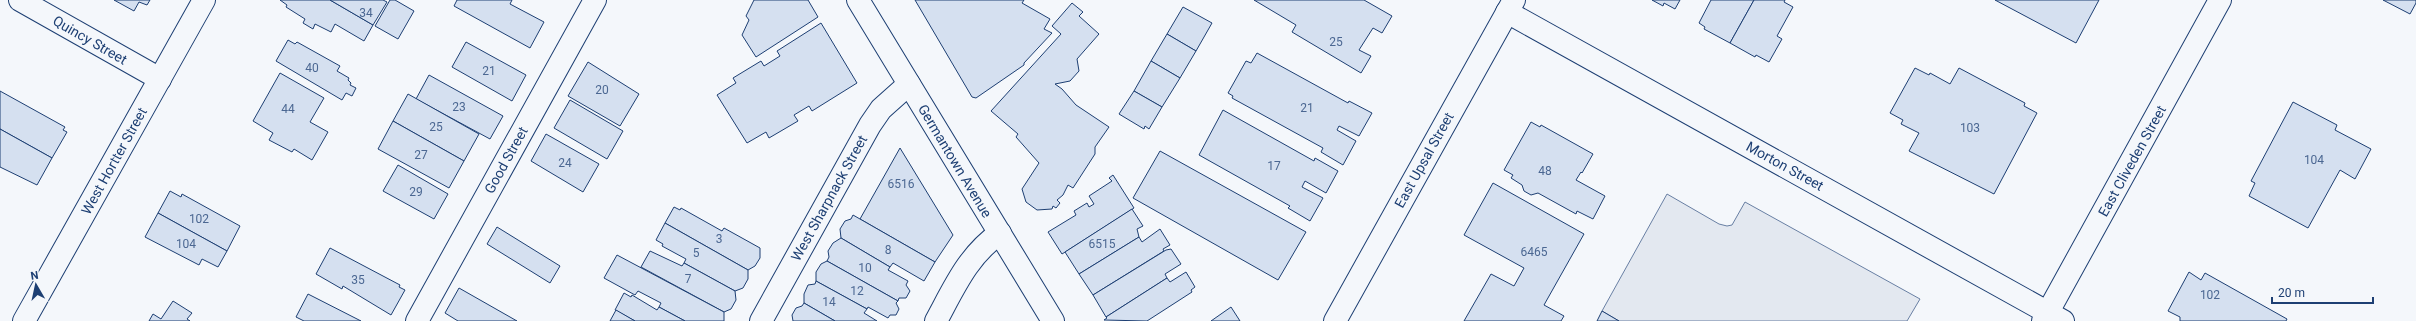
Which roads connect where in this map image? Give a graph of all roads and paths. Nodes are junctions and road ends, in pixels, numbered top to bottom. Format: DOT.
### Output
graph roads {
  1 [pos="20,0"];
  2 [pos="204,0"];
  3 [pos="595,0"];
  4 [pos="2220,0"];
  5 [pos="862,2"];
  6 [pos="1511,6"];
  7 [pos="160,79"];
  8 [pos="909,84"];
  9 [pos="1000,233"];
  10 [pos="2051,318"];
  11 [pos="24,321"];
  12 [pos="417,321"];
  13 [pos="761,321"];
  14 [pos="936,321"];
  15 [pos="1054,321"];
  16 [pos="1335,321"];
  1 -- 7 [label="street, Quincy Street"];
  2 -- 7 [label="street, West Hortter Street"];
  3 -- 12 [label="street, Good Street"];
  4 -- 10 [label="street, East Cliveden Street"];
  5 -- 8 [label="street, Germantown Avenue"];
  6 -- 10 [label="street, Morton Street"];
  6 -- 16 [label="street, East Upsal Street"];
  7 -- 11 [label="street, West Hortter Street"];
  8 -- 9 [label="street, Germantown Avenue"];
  8 -- 13 [label="street, West Sharpnack Street"];
  9 -- 14 [label="street"];
  9 -- 15 [label="street, Germantown Avenue"];
}
